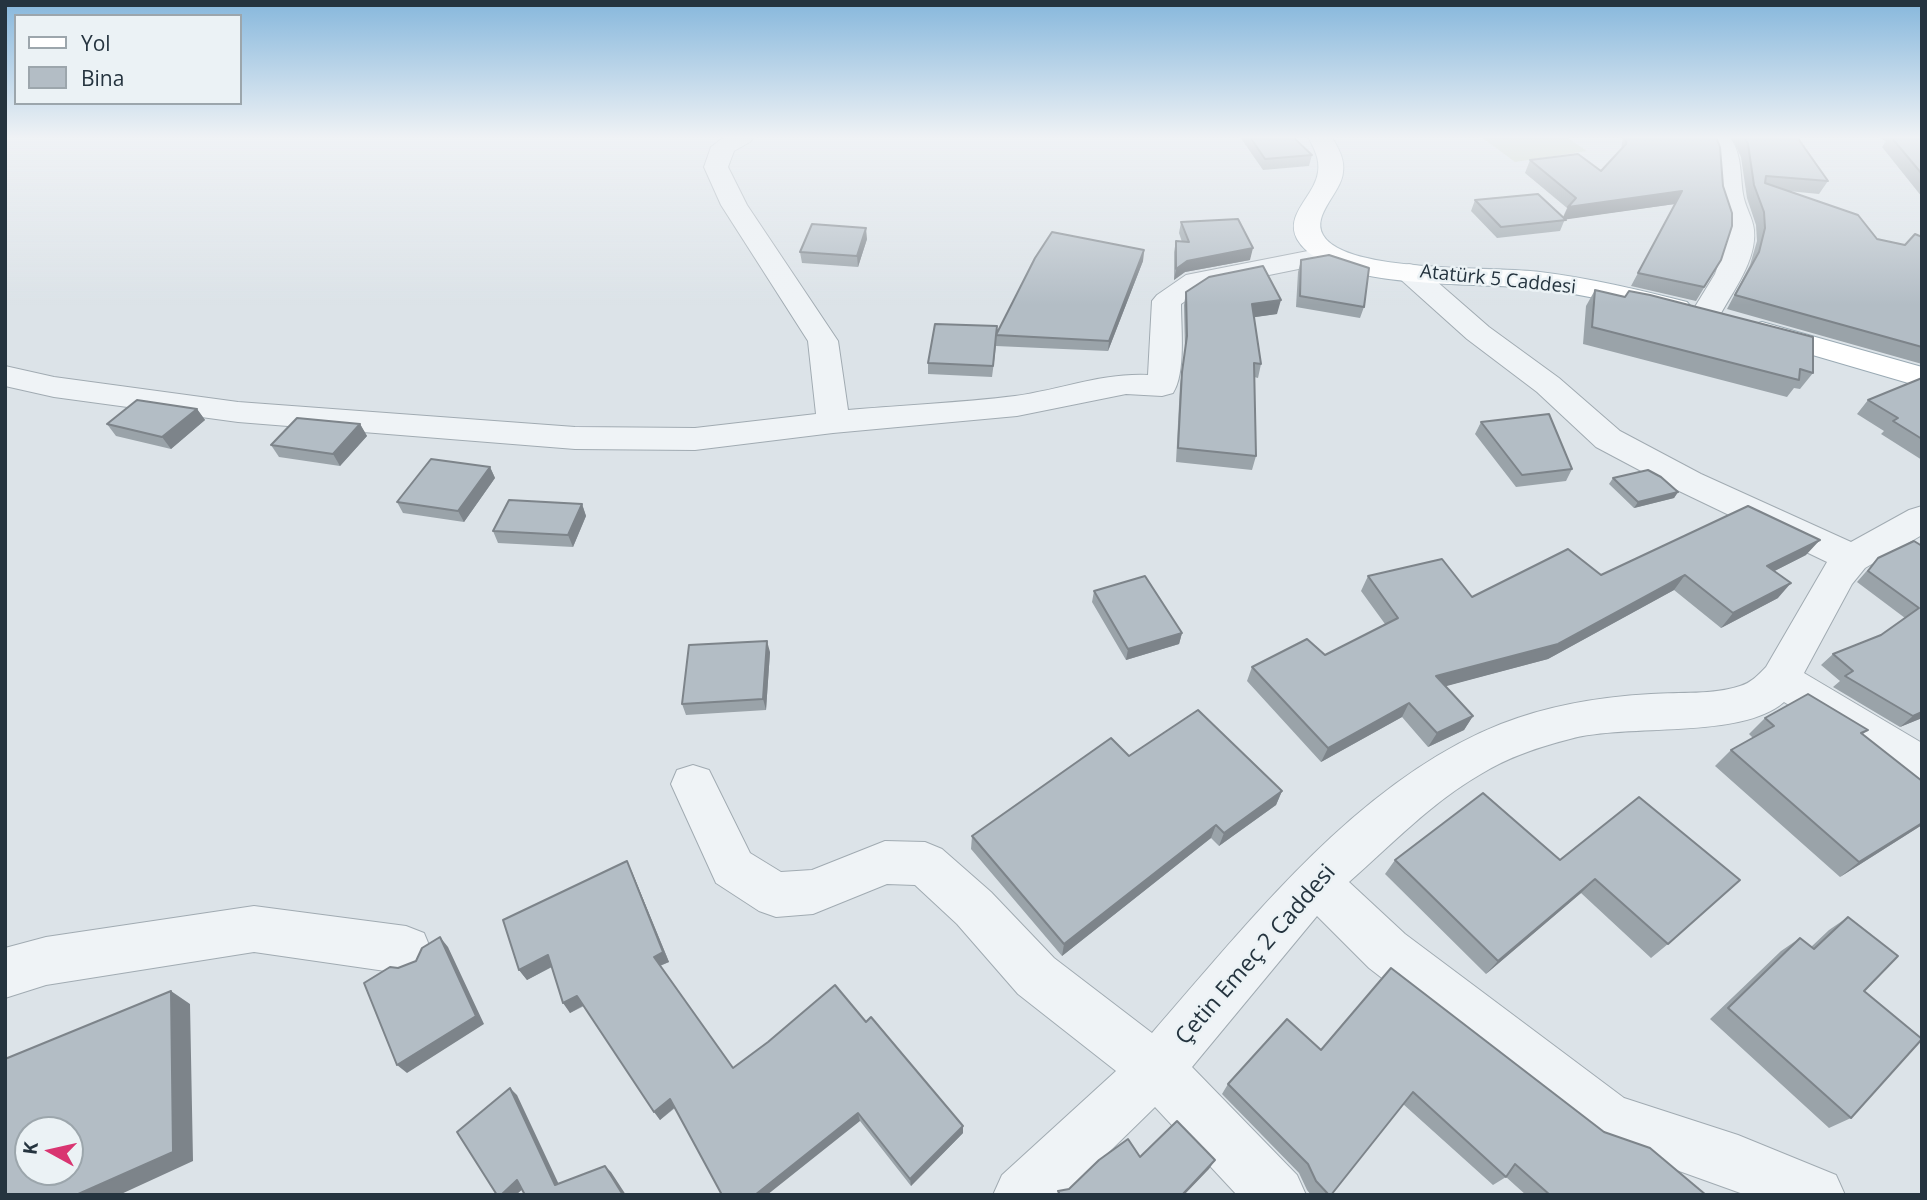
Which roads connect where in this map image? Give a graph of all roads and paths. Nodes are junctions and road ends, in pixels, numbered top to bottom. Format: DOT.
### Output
graph roads {
  1 [pos="728,193"];
  2 [pos="1324,193"];
  3 [pos="1731,193"];
  4 [pos="1328,255"];
  5 [pos="1409,272"];
  6 [pos="1705,315"];
  7 [pos="5,376"];
  8 [pos="1922,377"];
  9 [pos="833,422"];
  10 [pos="1922,519"];
  11 [pos="1852,558"];
  12 [pos="1780,679"];
  13 [pos="1922,766"];
  14 [pos="693,784"];
  15 [pos="1315,882"];
  16 [pos="406,950"];
  17 [pos="5,974"];
  18 [pos="1156,1069"];
  19 [pos="1021,1195"];
  20 [pos="1277,1195"];
  21 [pos="1816,1195"];
  1 -- 9 [label="street"];
  2 -- 4 [label="main road"];
  3 -- 6 [label="street"];
  4 -- 5 [label="main road, Atatürk 5 Caddesi"];
  4 -- 9 [label="street"];
  5 -- 6 [label="main road, Atatürk 5 Caddesi"];
  5 -- 11 [label="street"];
  6 -- 8 [label="main road, Atatürk 5 Caddesi"];
  7 -- 9 [label="street"];
  10 -- 11 [label="street, Çetin Emeç 2 Caddesi"];
  11 -- 12 [label="street, Çetin Emeç 2 Caddesi"];
  12 -- 13 [label="street"];
  12 -- 15 [label="street, Çetin Emeç 2 Caddesi"];
  14 -- 18 [label="street"];
  15 -- 18 [label="street, Çetin Emeç 2 Caddesi"];
  15 -- 21 [label="street"];
  16 -- 17 [label="street"];
  18 -- 19 [label="street, Çetin Emeç 2 Caddesi"];
  18 -- 20 [label="street"];
}
